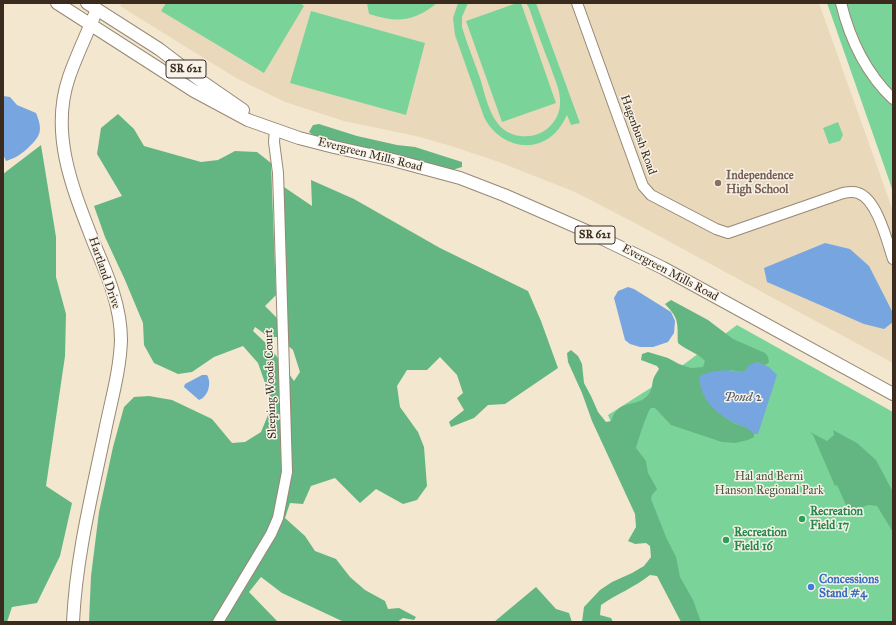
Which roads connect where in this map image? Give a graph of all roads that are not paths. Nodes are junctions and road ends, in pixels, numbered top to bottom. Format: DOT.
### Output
graph roads {
  1 [pos="57,3"];
  2 [pos="577,3"];
  3 [pos="841,3"];
  4 [pos="95,5"];
  5 [pos="91,25"];
  6 [pos="225,97"];
  7 [pos="893,99"];
  8 [pos="275,129"];
  9 [pos="893,259"];
  10 [pos="893,394"];
  11 [pos="74,622"];
  12 [pos="218,622"];
  1 -- 5 [label="main road, Evergreen Mills Road / SR 621"];
  2 -- 9 [label="street, Hagenbush Road"];
  3 -- 7 [label="street"];
  4 -- 5 [label="main road, Hartland Drive"];
  4 -- 6 [label="main road, Evergreen Mills Road / SR 621"];
  5 -- 6 [label="main road"];
  5 -- 8 [label="main road, Evergreen Mills Road / SR 621"];
  5 -- 11 [label="main road, Hartland Drive"];
  6 -- 8 [label="main road, Evergreen Mills Road / SR 621"];
  8 -- 10 [label="main road, Evergreen Mills Road / SR 621"];
  8 -- 12 [label="street, Sleeping Woods Court"];
}
